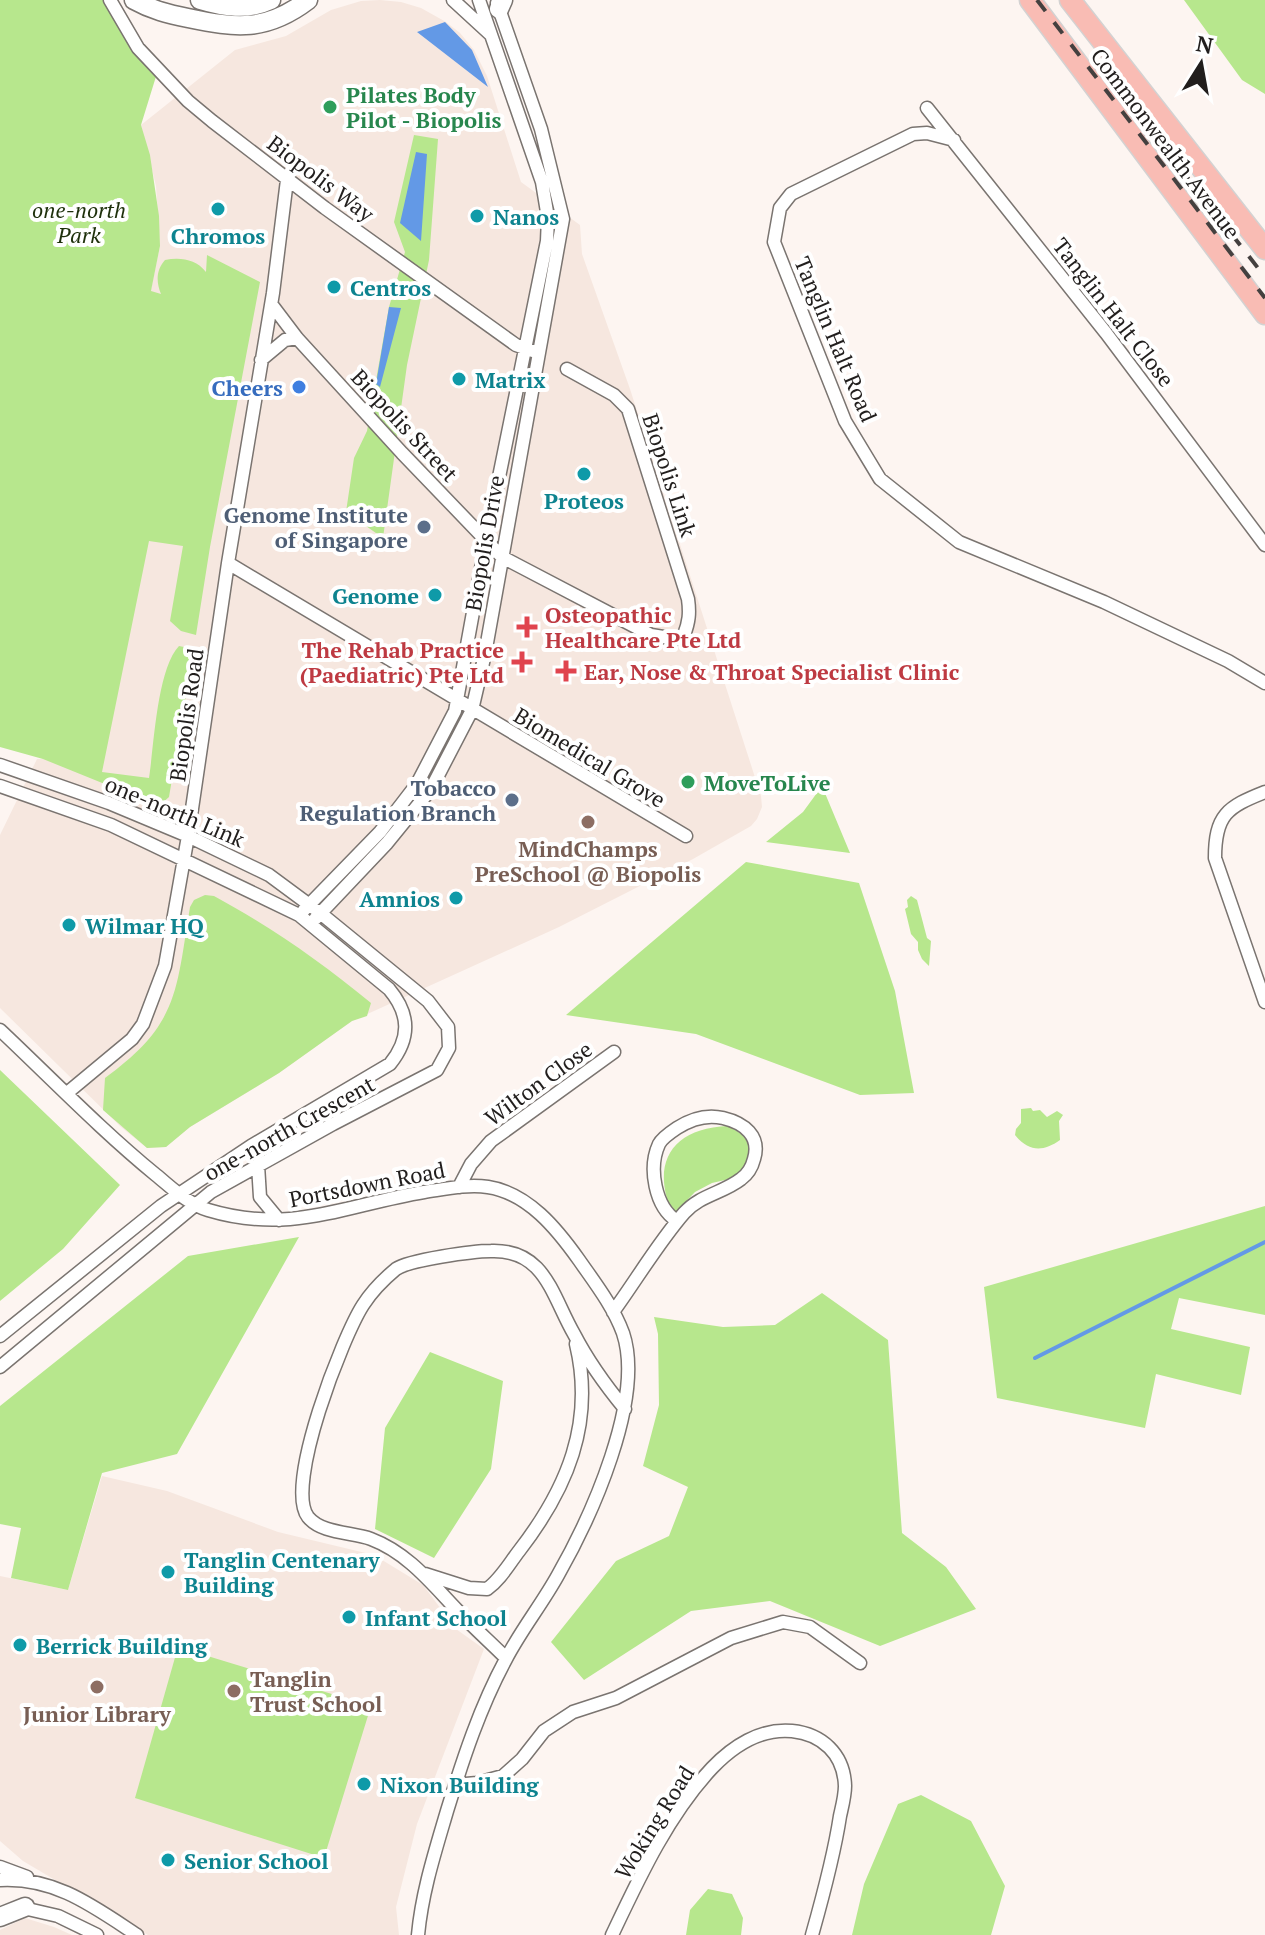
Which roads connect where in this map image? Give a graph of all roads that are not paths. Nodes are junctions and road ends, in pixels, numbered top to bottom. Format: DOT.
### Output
graph roads {
  1 [pos="110,0"];
  2 [pos="134,0"];
  3 [pos="200,0"];
  4 [pos="271,0"];
  5 [pos="308,0"];
  6 [pos="453,0"];
  7 [pos="479,0"];
  8 [pos="1030,0"];
  9 [pos="1070,0"];
  10 [pos="500,3"];
  11 [pos="492,36"];
  12 [pos="927,108"];
  13 [pos="954,140"];
  14 [pos="287,180"];
  15 [pos="1265,249"];
  16 [pos="272,305"];
  17 [pos="1265,314"];
  18 [pos="297,338"];
  19 [pos="525,350"];
  20 [pos="540,352"];
  21 [pos="261,360"];
  22 [pos="567,369"];
  23 [pos="486,541"];
  24 [pos="1265,545"];
  25 [pos="502,557"];
  26 [pos="228,563"];
  27 [pos="689,624"];
  28 [pos="1264,679"];
  29 [pos="457,700"];
  30 [pos="472,710"];
  31 [pos="0,765"];
  32 [pos="0,786"];
  33 [pos="1265,792"];
  34 [pos="188,836"];
  35 [pos="686,836"];
  36 [pos="184,859"];
  37 [pos="314,908"];
  38 [pos="299,915"];
  39 [pos="311,925"];
  40 [pos="398,976"];
  41 [pos="389,989"];
  42 [pos="1265,1002"];
  43 [pos="0,1030"];
  44 [pos="614,1052"];
  45 [pos="67,1093"];
  46 [pos="258,1165"];
  47 [pos="459,1187"];
  48 [pos="178,1194"];
  49 [pos="196,1205"];
  50 [pos="279,1220"];
  51 [pos="677,1221"];
  52 [pos="613,1312"];
  53 [pos="573,1334"];
  54 [pos="0,1336"];
  55 [pos="0,1367"];
  56 [pos="625,1409"];
  57 [pos="425,1574"];
  58 [pos="506,1658"];
  59 [pos="860,1663"];
  60 [pos="455,1785"];
  61 [pos="0,1867"];
  62 [pos="0,1880"];
  63 [pos="45,1884"];
  64 [pos="25,1907"];
  65 [pos="0,1908"];
  66 [pos="0,1917"];
  67 [pos="97,1935"];
  68 [pos="137,1935"];
  69 [pos="418,1935"];
  70 [pos="612,1935"];
  71 [pos="812,1935"];
  1 -- 14 [label="street, Biopolis Way"];
  2 -- 5 [label="street"];
  3 -- 4 [label="street"];
  6 -- 11 [label="street"];
  7 -- 11 [label="street, Biopolis Drive"];
  8 -- 17 [label="main road, Commonwealth Avenue"];
  9 -- 15 [label="main road, Commonwealth Avenue"];
  10 -- 20 [label="street, Biopolis Drive"];
  11 -- 19 [label="street, Biopolis Drive"];
  12 -- 13 [label="street, Tanglin Halt Close"];
  13 -- 24 [label="street, Tanglin Halt Close"];
  13 -- 28 [label="street, Tanglin Halt Road"];
  14 -- 16 [label="street"];
  14 -- 19 [label="street, Biopolis Way"];
  16 -- 18 [label="street, Biopolis Street"];
  16 -- 21 [label="street, Biopolis Road"];
  18 -- 21 [label="street"];
  18 -- 23 [label="street, Biopolis Street"];
  19 -- 20 [label="street, Biopolis Way"];
  19 -- 23 [label="street, Biopolis Drive"];
  20 -- 25 [label="street, Biopolis Drive"];
  21 -- 26 [label="street, Biopolis Road"];
  22 -- 27 [label="street, Biopolis Link"];
  23 -- 25 [label="street, Biopolis Street"];
  23 -- 29 [label="street, Biopolis Drive"];
  25 -- 27 [label="street, Biopolis Street"];
  25 -- 30 [label="street, Biopolis Drive"];
  26 -- 29 [label="street, Biomedical Grove"];
  26 -- 34 [label="street, Biopolis Road"];
  29 -- 30 [label="street, Biomedical Grove"];
  29 -- 37 [label="street, Biopolis Drive"];
  30 -- 35 [label="street, Biomedical Grove"];
  30 -- 37 [label="street, Biopolis Drive"];
  31 -- 34 [label="street, one-north Link"];
  32 -- 36 [label="street, one-north Link"];
  33 -- 42 [label="street"];
  34 -- 36 [label="street, Biopolis Road"];
  34 -- 37 [label="street, one-north Link"];
  36 -- 38 [label="street, one-north Link"];
  36 -- 45 [label="street, Biopolis Road"];
  37 -- 38 [label="street, Biopolis Drive"];
  37 -- 39 [label="street, Biopolis Drive"];
  37 -- 40 [label="street, one-north Link"];
  38 -- 39 [label="street, one-north Link"];
  39 -- 41 [label="street, one-north Link"];
  40 -- 46 [label="street, one-north Crescent"];
  41 -- 48 [label="street, one-north Crescent"];
  43 -- 45 [label="street, Portsdown Road"];
  44 -- 47 [label="street, Wilton Close"];
  45 -- 48 [label="street, Portsdown Road"];
  46 -- 49 [label="street, one-north Crescent"];
  46 -- 50 [label="street"];
  47 -- 50 [label="street, Portsdown Road"];
  47 -- 52 [label="street, Portsdown Road"];
  48 -- 49 [label="street, Portsdown Road"];
  48 -- 54 [label="street, one-north Crescent"];
  49 -- 50 [label="street, Portsdown Road"];
  49 -- 55 [label="street, one-north Crescent"];
  51 -- 51 [label="street"];
  51 -- 52 [label="street"];
  52 -- 56 [label="street, Portsdown Road"];
  53 -- 56 [label="street"];
  53 -- 57 [label="street"];
  53 -- 57 [label="street"];
  56 -- 58 [label="street, Portsdown Road"];
  57 -- 58 [label="street"];
  58 -- 60 [label="street, Portsdown Road"];
  59 -- 60 [label="street"];
  60 -- 69 [label="street, Portsdown Road"];
  61 -- 63 [label="street"];
  62 -- 63 [label="street"];
  63 -- 68 [label="street"];
  64 -- 65 [label="street"];
  64 -- 66 [label="street"];
  64 -- 67 [label="street"];
  70 -- 71 [label="street, Woking Road"];
}
